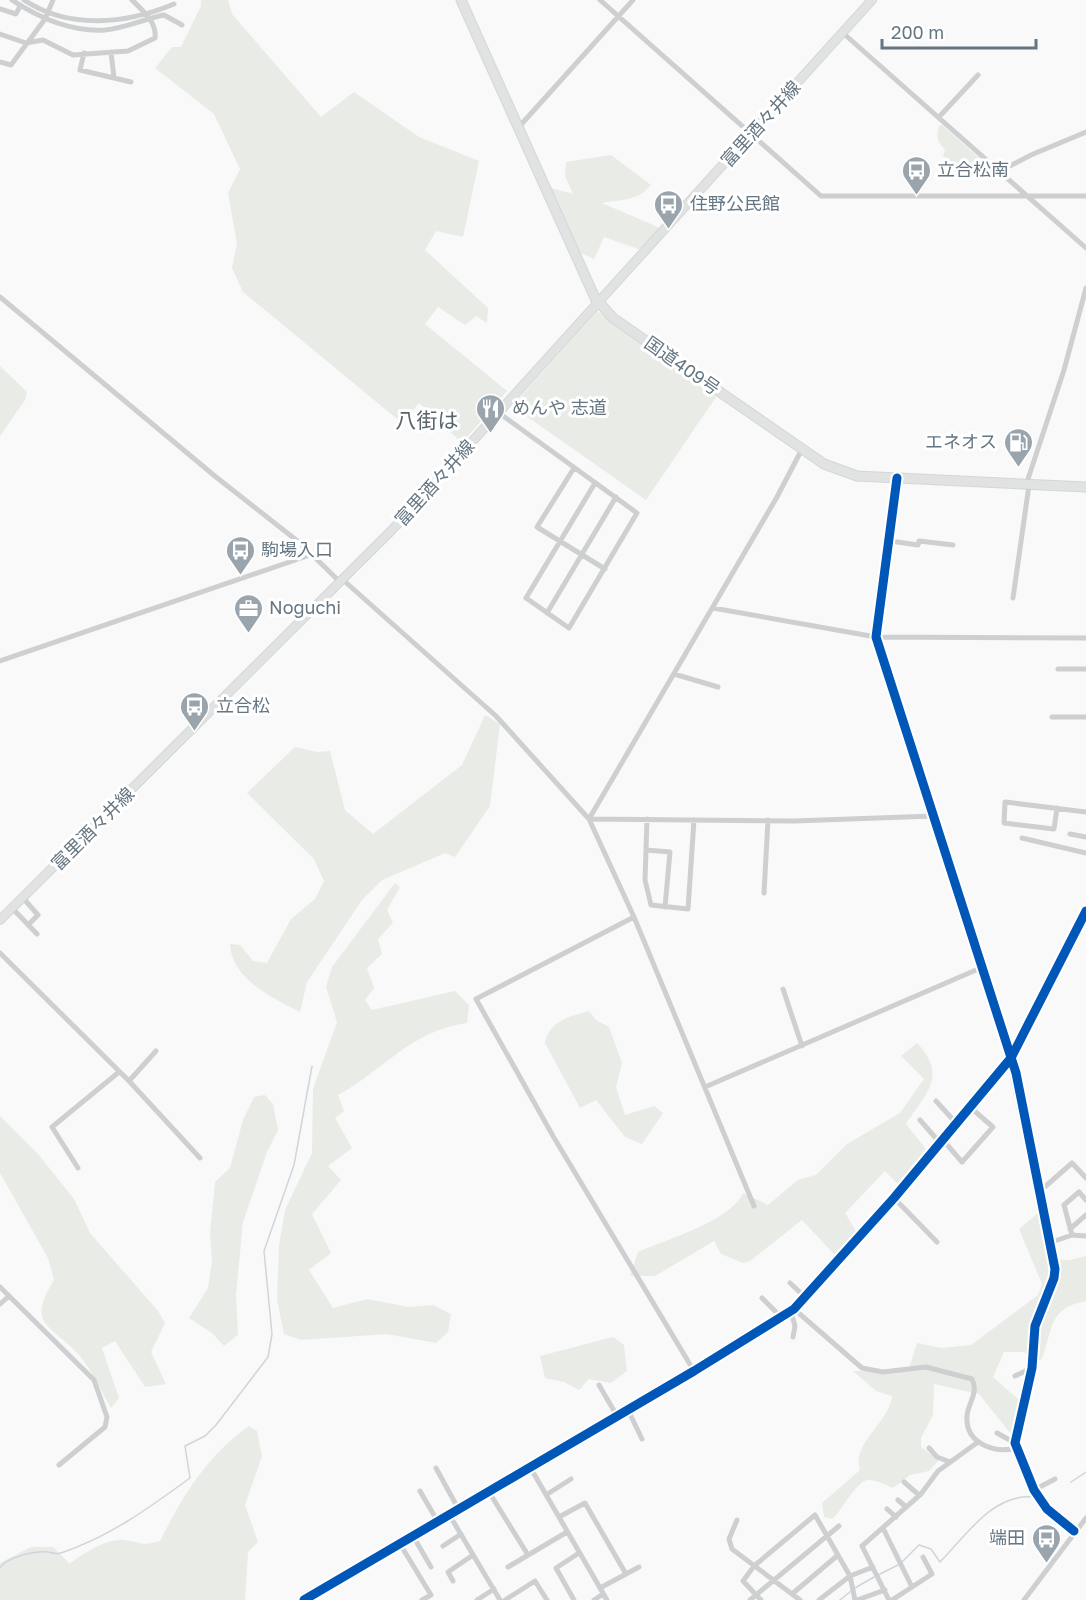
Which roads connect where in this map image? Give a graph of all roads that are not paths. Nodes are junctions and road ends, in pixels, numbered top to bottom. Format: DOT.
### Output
graph roads {
  1 [pos="12,0"];
  2 [pos="53,0"];
  3 [pos="132,0"];
  4 [pos="461,0"];
  5 [pos="600,0"];
  6 [pos="633,0"];
  7 [pos="872,0"];
  8 [pos="22,3"];
  9 [pos="174,4"];
  10 [pos="0,9"];
  11 [pos="144,13"];
  12 [pos="47,16"];
  13 [pos="618,16"];
  14 [pos="149,18"];
  15 [pos="182,25"];
  16 [pos="843,33"];
  17 [pos="0,34"];
  18 [pos="31,40"];
  19 [pos="111,52"];
  20 [pos="84,54"];
  21 [pos="0,62"];
  22 [pos="978,75"];
  23 [pos="114,78"];
  24 [pos="131,82"];
  25 [pos="939,117"];
  26 [pos="518,128"];
  27 [pos="1086,132"];
  28 [pos="752,135"];
  29 [pos="1000,171"];
  30 [pos="1086,196"];
  31 [pos="1031,197"];
  32 [pos="1086,248"];
  33 [pos="1086,288"];
  34 [pos="0,297"];
  35 [pos="598,303"];
  36 [pos="499,412"];
  37 [pos="802,449"];
  38 [pos="574,468"];
  39 [pos="897,478"];
  40 [pos="595,483"];
  41 [pos="1027,485"];
  42 [pos="1086,487"];
  43 [pos="616,498"];
  44 [pos="891,541"];
  45 [pos="560,542"];
  46 [pos="953,545"];
  47 [pos="310,555"];
  48 [pos="581,555"];
  49 [pos="605,569"];
  50 [pos="341,581"];
  51 [pos="1013,598"];
  52 [pos="713,608"];
  53 [pos="547,612"];
  54 [pos="876,637"];
  55 [pos="1086,638"];
  56 [pos="0,661"];
  57 [pos="1058,669"];
  58 [pos="1086,669"];
  59 [pos="674,674"];
  60 [pos="718,687"];
  61 [pos="1052,717"];
  62 [pos="1086,717"];
  63 [pos="1057,808"];
  64 [pos="1086,812"];
  65 [pos="933,816"];
  66 [pos="589,819"];
  67 [pos="647,819"];
  68 [pos="694,820"];
  69 [pos="768,820"];
  70 [pos="1070,834"];
  71 [pos="1086,837"];
  72 [pos="1022,838"];
  73 [pos="646,850"];
  74 [pos="1086,853"];
  75 [pos="764,892"];
  76 [pos="22,898"];
  77 [pos="665,907"];
  78 [pos="12,908"];
  79 [pos="1086,911"];
  80 [pos="634,917"];
  81 [pos="0,920"];
  82 [pos="28,925"];
  83 [pos="37,934"];
  84 [pos="0,952"];
  85 [pos="983,967"];
  86 [pos="783,989"];
  87 [pos="802,1046"];
  88 [pos="156,1051"];
  89 [pos="1011,1058"];
  90 [pos="119,1072"];
  91 [pos="129,1081"];
  92 [pos="705,1087"];
  93 [pos="936,1101"];
  94 [pos="971,1108"];
  95 [pos="921,1120"];
  96 [pos="957,1124"];
  97 [pos="942,1141"];
  98 [pos="200,1158"];
  99 [pos="78,1168"];
  100 [pos="1086,1178"];
  101 [pos="1039,1192"];
  102 [pos="894,1198"];
  103 [pos="1086,1200"];
  104 [pos="754,1206"];
  105 [pos="1086,1215"];
  106 [pos="1071,1232"];
  107 [pos="1086,1236"];
  108 [pos="937,1242"];
  109 [pos="1049,1243"];
  110 [pos="790,1283"];
  111 [pos="0,1287"];
  112 [pos="9,1296"];
  113 [pos="805,1297"];
  114 [pos="762,1298"];
  115 [pos="0,1304"];
  116 [pos="793,1310"];
  117 [pos="782,1318"];
  118 [pos="793,1338"];
  119 [pos="1032,1368"];
  120 [pos="694,1371"];
  121 [pos="1016,1376"];
  122 [pos="599,1386"];
  123 [pos="628,1410"];
  124 [pos="617,1416"];
  125 [pos="998,1433"];
  126 [pos="642,1439"];
  127 [pos="978,1442"];
  128 [pos="1015,1446"];
  129 [pos="929,1448"];
  130 [pos="950,1462"];
  131 [pos="59,1465"];
  132 [pos="530,1467"];
  133 [pos="436,1468"];
  134 [pos="571,1479"];
  135 [pos="1055,1479"];
  136 [pos="904,1482"];
  137 [pos="1034,1490"];
  138 [pos="420,1491"];
  139 [pos="489,1492"];
  140 [pos="546,1495"];
  141 [pos="919,1495"];
  142 [pos="898,1500"];
  143 [pos="906,1507"];
  144 [pos="887,1509"];
  145 [pos="459,1510"];
  146 [pos="450,1516"];
  147 [pos="559,1517"];
  148 [pos="896,1517"];
  149 [pos="1086,1518"];
  150 [pos="737,1520"];
  151 [pos="438,1522"];
  152 [pos="839,1526"];
  153 [pos="883,1528"];
  154 [pos="1074,1531"];
  155 [pos="567,1532"];
  156 [pos="461,1534"];
  157 [pos="827,1535"];
  158 [pos="413,1536"];
  159 [pos="400,1544"];
  160 [pos="443,1546"];
  161 [pos="579,1553"];
  162 [pos="473,1555"];
  163 [pos="528,1555"];
  164 [pos="838,1555"];
  165 [pos="922,1557"];
  166 [pos="754,1566"];
  167 [pos="431,1567"];
  168 [pos="639,1567"];
  169 [pos="873,1567"];
  170 [pos="508,1568"];
  171 [pos="626,1574"];
  172 [pos="850,1576"];
  173 [pos="453,1581"];
  174 [pos="775,1581"];
  175 [pos="911,1585"];
  176 [pos="494,1590"];
  177 [pos="885,1590"];
  178 [pos="603,1594"];
  179 [pos="792,1594"];
  180 [pos="758,1598"];
  181 [pos="304,1600"];
  182 [pos="422,1600"];
  183 [pos="477,1600"];
  184 [pos="500,1600"];
  185 [pos="505,1600"];
  186 [pos="547,1600"];
  187 [pos="574,1600"];
  188 [pos="594,1600"];
  189 [pos="750,1600"];
  190 [pos="800,1600"];
  191 [pos="819,1600"];
  192 [pos="856,1600"];
  193 [pos="891,1600"];
  194 [pos="1024,1600"];
  1 -- 8 [label="street"];
  2 -- 12 [label="street"];
  3 -- 11 [label="street"];
  4 -- 26 [label="highway, 国道409号"];
  5 -- 13 [label="street"];
  6 -- 13 [label="street"];
  7 -- 16 [label="main road, 富里酒々井線"];
  8 -- 10 [label="street"];
  8 -- 12 [label="street"];
  9 -- 11 [label="street"];
  11 -- 12 [label="street"];
  11 -- 14 [label="street"];
  12 -- 14 [label="street"];
  12 -- 18 [label="street"];
  13 -- 26 [label="street"];
  13 -- 28 [label="street"];
  14 -- 15 [label="street"];
  14 -- 19 [label="street"];
  16 -- 25 [label="street"];
  16 -- 28 [label="main road, 富里酒々井線"];
  17 -- 18 [label="street"];
  18 -- 20 [label="street"];
  18 -- 21 [label="street"];
  19 -- 20 [label="street"];
  19 -- 23 [label="street"];
  20 -- 23 [label="street"];
  22 -- 25 [label="street"];
  23 -- 24 [label="street"];
  25 -- 29 [label="street"];
  26 -- 35 [label="highway, 国道409号"];
  27 -- 29 [label="street"];
  28 -- 31 [label="street"];
  28 -- 35 [label="main road, 富里酒々井線"];
  29 -- 31 [label="street"];
  30 -- 31 [label="street"];
  31 -- 32 [label="street"];
  33 -- 41 [label="street"];
  34 -- 47 [label="street"];
  35 -- 36 [label="main road, 富里酒々井線"];
  35 -- 37 [label="highway, 国道409号"];
  36 -- 38 [label="street"];
  36 -- 50 [label="main road, 富里酒々井線"];
  37 -- 39 [label="highway, 国道409号"];
  37 -- 52 [label="street"];
  38 -- 40 [label="street"];
  38 -- 45 [label="street"];
  39 -- 41 [label="highway, 国道409号"];
  39 -- 44 [label="street"];
  40 -- 43 [label="street"];
  40 -- 45 [label="street"];
  41 -- 42 [label="highway, 国道409号"];
  41 -- 51 [label="street"];
  43 -- 48 [label="street"];
  43 -- 49 [label="street"];
  44 -- 46 [label="street"];
  44 -- 54 [label="street"];
  45 -- 48 [label="street"];
  45 -- 53 [label="street"];
  47 -- 50 [label="street"];
  47 -- 56 [label="street"];
  48 -- 49 [label="street"];
  48 -- 53 [label="street"];
  49 -- 53 [label="street"];
  50 -- 66 [label="street"];
  50 -- 76 [label="main road, 富里酒々井線"];
  52 -- 54 [label="street"];
  52 -- 59 [label="street"];
  54 -- 55 [label="street"];
  54 -- 65 [label="street"];
  57 -- 58 [label="street"];
  59 -- 60 [label="street"];
  59 -- 66 [label="street"];
  61 -- 62 [label="street"];
  63 -- 63 [label="street"];
  63 -- 64 [label="street"];
  65 -- 69 [label="street"];
  65 -- 85 [label="street"];
  66 -- 67 [label="street"];
  66 -- 80 [label="street"];
  67 -- 68 [label="street"];
  67 -- 73 [label="street"];
  68 -- 69 [label="street"];
  68 -- 77 [label="street"];
  69 -- 75 [label="street"];
  70 -- 71 [label="street"];
  72 -- 74 [label="street"];
  73 -- 77 [label="street"];
  73 -- 77 [label="street"];
  76 -- 78 [label="main road, 富里酒々井線"];
  76 -- 82 [label="street"];
  78 -- 81 [label="main road, 富里酒々井線"];
  78 -- 82 [label="street"];
  79 -- 89 [label="street"];
  80 -- 92 [label="street"];
  80 -- 120 [label="street"];
  82 -- 83 [label="street"];
  84 -- 90 [label="street"];
  85 -- 87 [label="street"];
  85 -- 89 [label="street"];
  86 -- 87 [label="street"];
  87 -- 92 [label="street"];
  88 -- 91 [label="street"];
  89 -- 94 [label="street"];
  89 -- 101 [label="street"];
  90 -- 91 [label="street"];
  90 -- 99 [label="street"];
  91 -- 98 [label="street"];
  92 -- 104 [label="street"];
  93 -- 96 [label="street"];
  94 -- 96 [label="street"];
  94 -- 97 [label="street"];
  95 -- 97 [label="street"];
  96 -- 97 [label="street"];
  97 -- 102 [label="street"];
  100 -- 101 [label="street"];
  101 -- 109 [label="street"];
  102 -- 108 [label="street"];
  102 -- 113 [label="street"];
  103 -- 106 [label="street"];
  105 -- 106 [label="street"];
  106 -- 107 [label="street"];
  106 -- 109 [label="street"];
  109 -- 119 [label="street"];
  110 -- 113 [label="street"];
  111 -- 112 [label="street"];
  112 -- 115 [label="street"];
  112 -- 131 [label="street"];
  113 -- 116 [label="street"];
  114 -- 117 [label="street"];
  116 -- 117 [label="street"];
  116 -- 118 [label="street"];
  116 -- 127 [label="street"];
  117 -- 120 [label="street"];
  119 -- 121 [label="street"];
  119 -- 128 [label="street"];
  120 -- 123 [label="street"];
  122 -- 124 [label="street"];
  123 -- 124 [label="street"];
  123 -- 126 [label="street"];
  124 -- 132 [label="street"];
  125 -- 128 [label="street"];
  127 -- 128 [label="street"];
  127 -- 130 [label="street"];
  128 -- 137 [label="street"];
  129 -- 130 [label="street"];
  130 -- 141 [label="street"];
  132 -- 139 [label="street"];
  132 -- 140 [label="street"];
  133 -- 145 [label="street"];
  134 -- 140 [label="street"];
  135 -- 137 [label="street"];
  136 -- 141 [label="street"];
  137 -- 154 [label="street"];
  138 -- 151 [label="street"];
  139 -- 145 [label="street"];
  139 -- 163 [label="street"];
  140 -- 147 [label="street"];
  141 -- 143 [label="street"];
  142 -- 143 [label="street"];
  143 -- 148 [label="street"];
  144 -- 148 [label="street"];
  145 -- 146 [label="street"];
  146 -- 151 [label="street"];
  146 -- 156 [label="street"];
  147 -- 155 [label="street"];
  147 -- 171 [label="street"];
  148 -- 153 [label="street"];
  149 -- 154 [label="street"];
  150 -- 166 [label="street"];
  151 -- 158 [label="street"];
  152 -- 157 [label="street"];
  153 -- 169 [label="street"];
  153 -- 175 [label="street"];
  154 -- 194 [label="street"];
  155 -- 161 [label="street"];
  155 -- 163 [label="street"];
  156 -- 160 [label="street"];
  156 -- 162 [label="street"];
  157 -- 164 [label="street"];
  157 -- 166 [label="street"];
  157 -- 174 [label="street"];
  158 -- 159 [label="street"];
  158 -- 167 [label="street"];
  159 -- 181 [label="street"];
  159 -- 182 [label="street"];
  161 -- 178 [label="street"];
  161 -- 187 [label="street"];
  162 -- 173 [label="street"];
  162 -- 176 [label="street"];
  163 -- 170 [label="street"];
  164 -- 172 [label="street"];
  164 -- 179 [label="street"];
  165 -- 175 [label="street"];
  166 -- 174 [label="street"];
  166 -- 180 [label="street"];
  168 -- 171 [label="street"];
  169 -- 172 [label="street"];
  169 -- 177 [label="street"];
  171 -- 178 [label="street"];
  172 -- 191 [label="street"];
  172 -- 192 [label="street"];
  174 -- 179 [label="street"];
  174 -- 180 [label="street"];
  175 -- 193 [label="street"];
  176 -- 183 [label="street"];
  176 -- 184 [label="street"];
  177 -- 192 [label="street"];
  177 -- 193 [label="street"];
  178 -- 188 [label="street"];
  179 -- 190 [label="street"];
  180 -- 189 [label="street"];
  185 -- 186 [label="street"];
}
